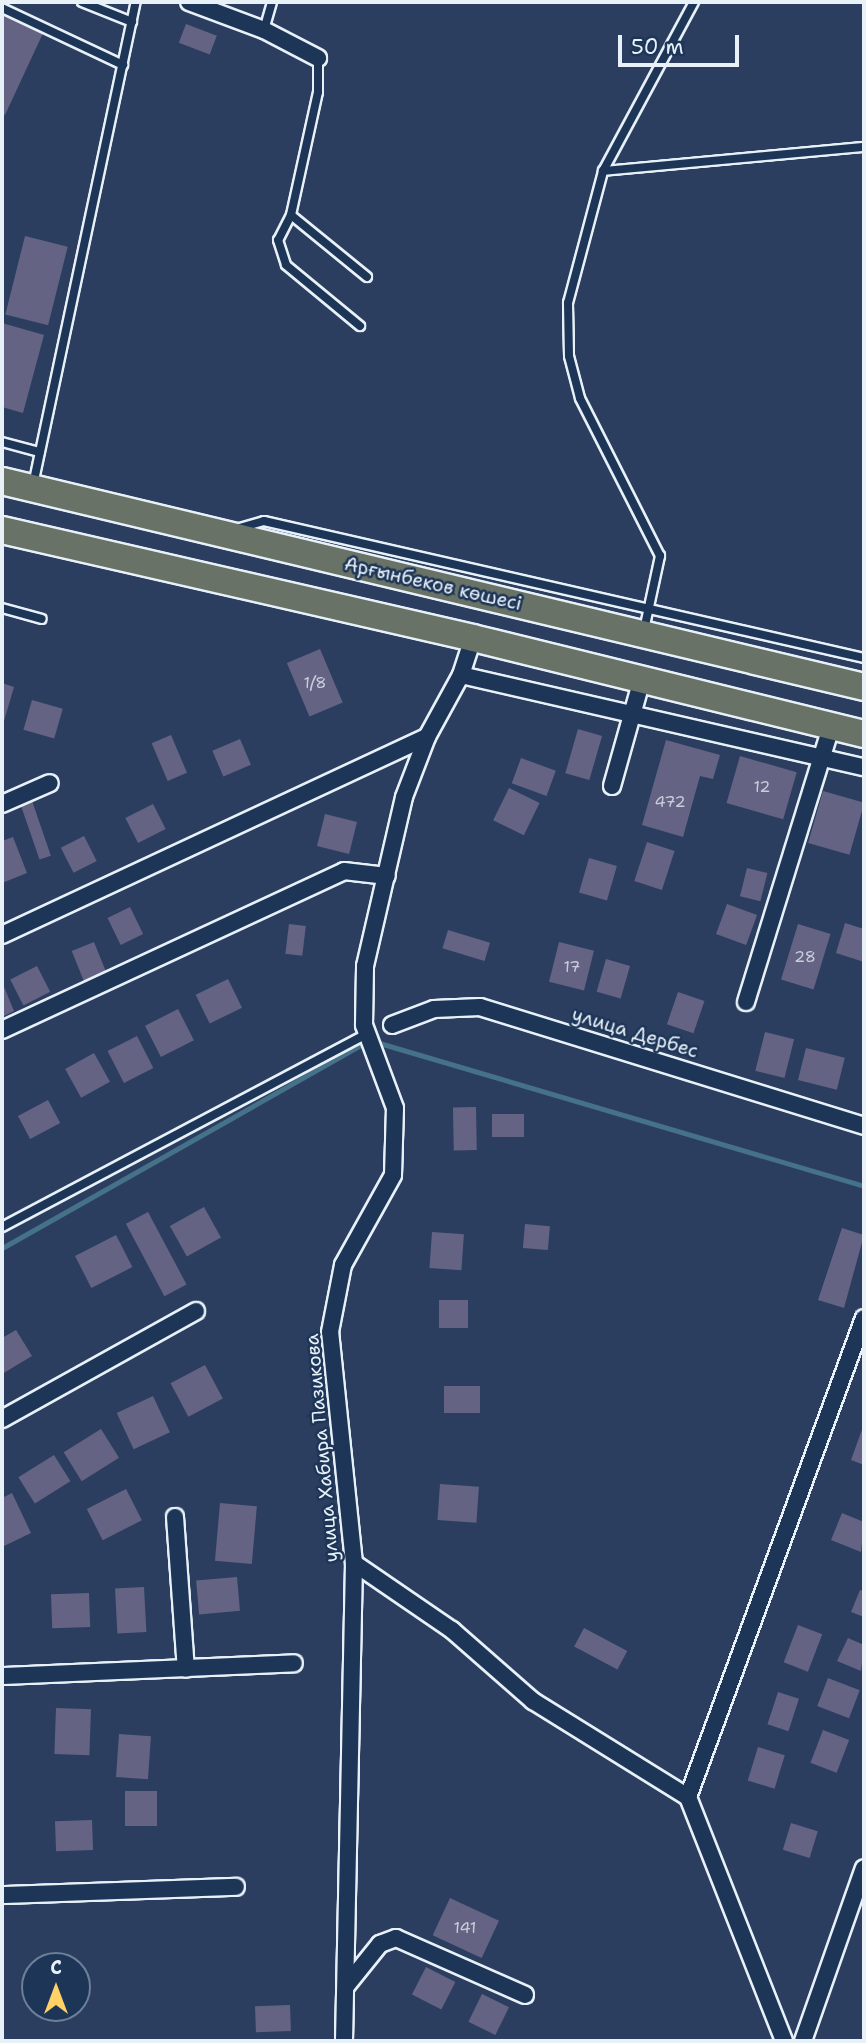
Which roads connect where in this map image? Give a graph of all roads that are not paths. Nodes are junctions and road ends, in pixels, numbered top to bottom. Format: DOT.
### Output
graph roads {
  1 [pos="82,2"];
  2 [pos="136,2"];
  3 [pos="189,2"];
  4 [pos="272,2"];
  5 [pos="694,2"];
  6 [pos="2,8"];
  7 [pos="132,22"];
  8 [pos="264,30"];
  9 [pos="318,58"];
  10 [pos="123,65"];
  11 [pos="864,147"];
  12 [pos="603,171"];
  13 [pos="291,215"];
  14 [pos="367,277"];
  15 [pos="360,326"];
  16 [pos="2,442"];
  17 [pos="40,452"];
  18 [pos="2,481"];
  19 [pos="32,488"];
  20 [pos="2,530"];
  21 [pos="2,608"];
  22 [pos="42,619"];
  23 [pos="646,621"];
  24 [pos="473,638"];
  25 [pos="864,657"];
  26 [pos="461,675"];
  27 [pos="642,679"];
  28 [pos="864,687"];
  29 [pos="633,713"];
  30 [pos="831,727"];
  31 [pos="864,734"];
  32 [pos="427,737"];
  33 [pos="821,758"];
  34 [pos="864,766"];
  35 [pos="50,783"];
  36 [pos="612,786"];
  37 [pos="2,804"];
  38 [pos="387,876"];
  39 [pos="2,935"];
  40 [pos="746,1002"];
  41 [pos="392,1025"];
  42 [pos="2,1030"];
  43 [pos="367,1034"];
  44 [pos="864,1126"];
  45 [pos="2,1227"];
  46 [pos="196,1311"];
  47 [pos="864,1318"];
  48 [pos="2,1419"];
  49 [pos="175,1517"];
  50 [pos="355,1563"];
  51 [pos="294,1663"];
  52 [pos="186,1669"];
  53 [pos="2,1675"];
  54 [pos="688,1797"];
  55 [pos="864,1868"];
  56 [pos="236,1887"];
  57 [pos="2,1895"];
  58 [pos="347,1985"];
  59 [pos="525,1995"];
  60 [pos="344,2041"];
  61 [pos="784,2041"];
  62 [pos="803,2041"];
  1 -- 7 [label="lane"];
  2 -- 7 [label="lane"];
  3 -- 8 [label="street"];
  4 -- 8 [label="lane"];
  5 -- 12 [label="lane"];
  6 -- 10 [label="lane"];
  7 -- 10 [label="lane"];
  8 -- 9 [label="street"];
  9 -- 13 [label="lane"];
  10 -- 17 [label="lane"];
  11 -- 12 [label="lane"];
  12 -- 23 [label="lane"];
  13 -- 14 [label="lane"];
  13 -- 15 [label="lane"];
  16 -- 17 [label="lane"];
  17 -- 19 [label="lane"];
  18 -- 19 [label="main road, Арғынбеков көшесі"];
  19 -- 23 [label="main road, Арғынбеков көшесі"];
  20 -- 24 [label="main road"];
  21 -- 22 [label="lane"];
  23 -- 25 [label="lane"];
  23 -- 28 [label="main road, Арғынбеков көшесі"];
  24 -- 26 [label="street, улица Хабира Пазикова"];
  24 -- 27 [label="main road"];
  26 -- 29 [label="street"];
  26 -- 32 [label="street, улица Хабира Пазикова"];
  27 -- 29 [label="street"];
  27 -- 30 [label="main road"];
  29 -- 33 [label="street"];
  29 -- 36 [label="street"];
  30 -- 31 [label="main road"];
  30 -- 33 [label="street"];
  32 -- 38 [label="street, улица Хабира Пазикова"];
  32 -- 39 [label="street"];
  33 -- 34 [label="street"];
  33 -- 40 [label="street"];
  35 -- 37 [label="street"];
  38 -- 42 [label="street"];
  38 -- 43 [label="street, улица Хабира Пазикова"];
  41 -- 44 [label="street, улица Дербес"];
  43 -- 45 [label="lane"];
  43 -- 50 [label="street, улица Хабира Пазикова"];
  46 -- 48 [label="street"];
  47 -- 54 [label="street"];
  49 -- 52 [label="street"];
  50 -- 54 [label="street"];
  50 -- 58 [label="street, улица Хабира Пазикова"];
  51 -- 52 [label="street"];
  52 -- 53 [label="street"];
  54 -- 61 [label="street"];
  55 -- 62 [label="street"];
  56 -- 57 [label="street"];
  58 -- 59 [label="street"];
  58 -- 60 [label="street, улица Хабира Пазикова"];
}
